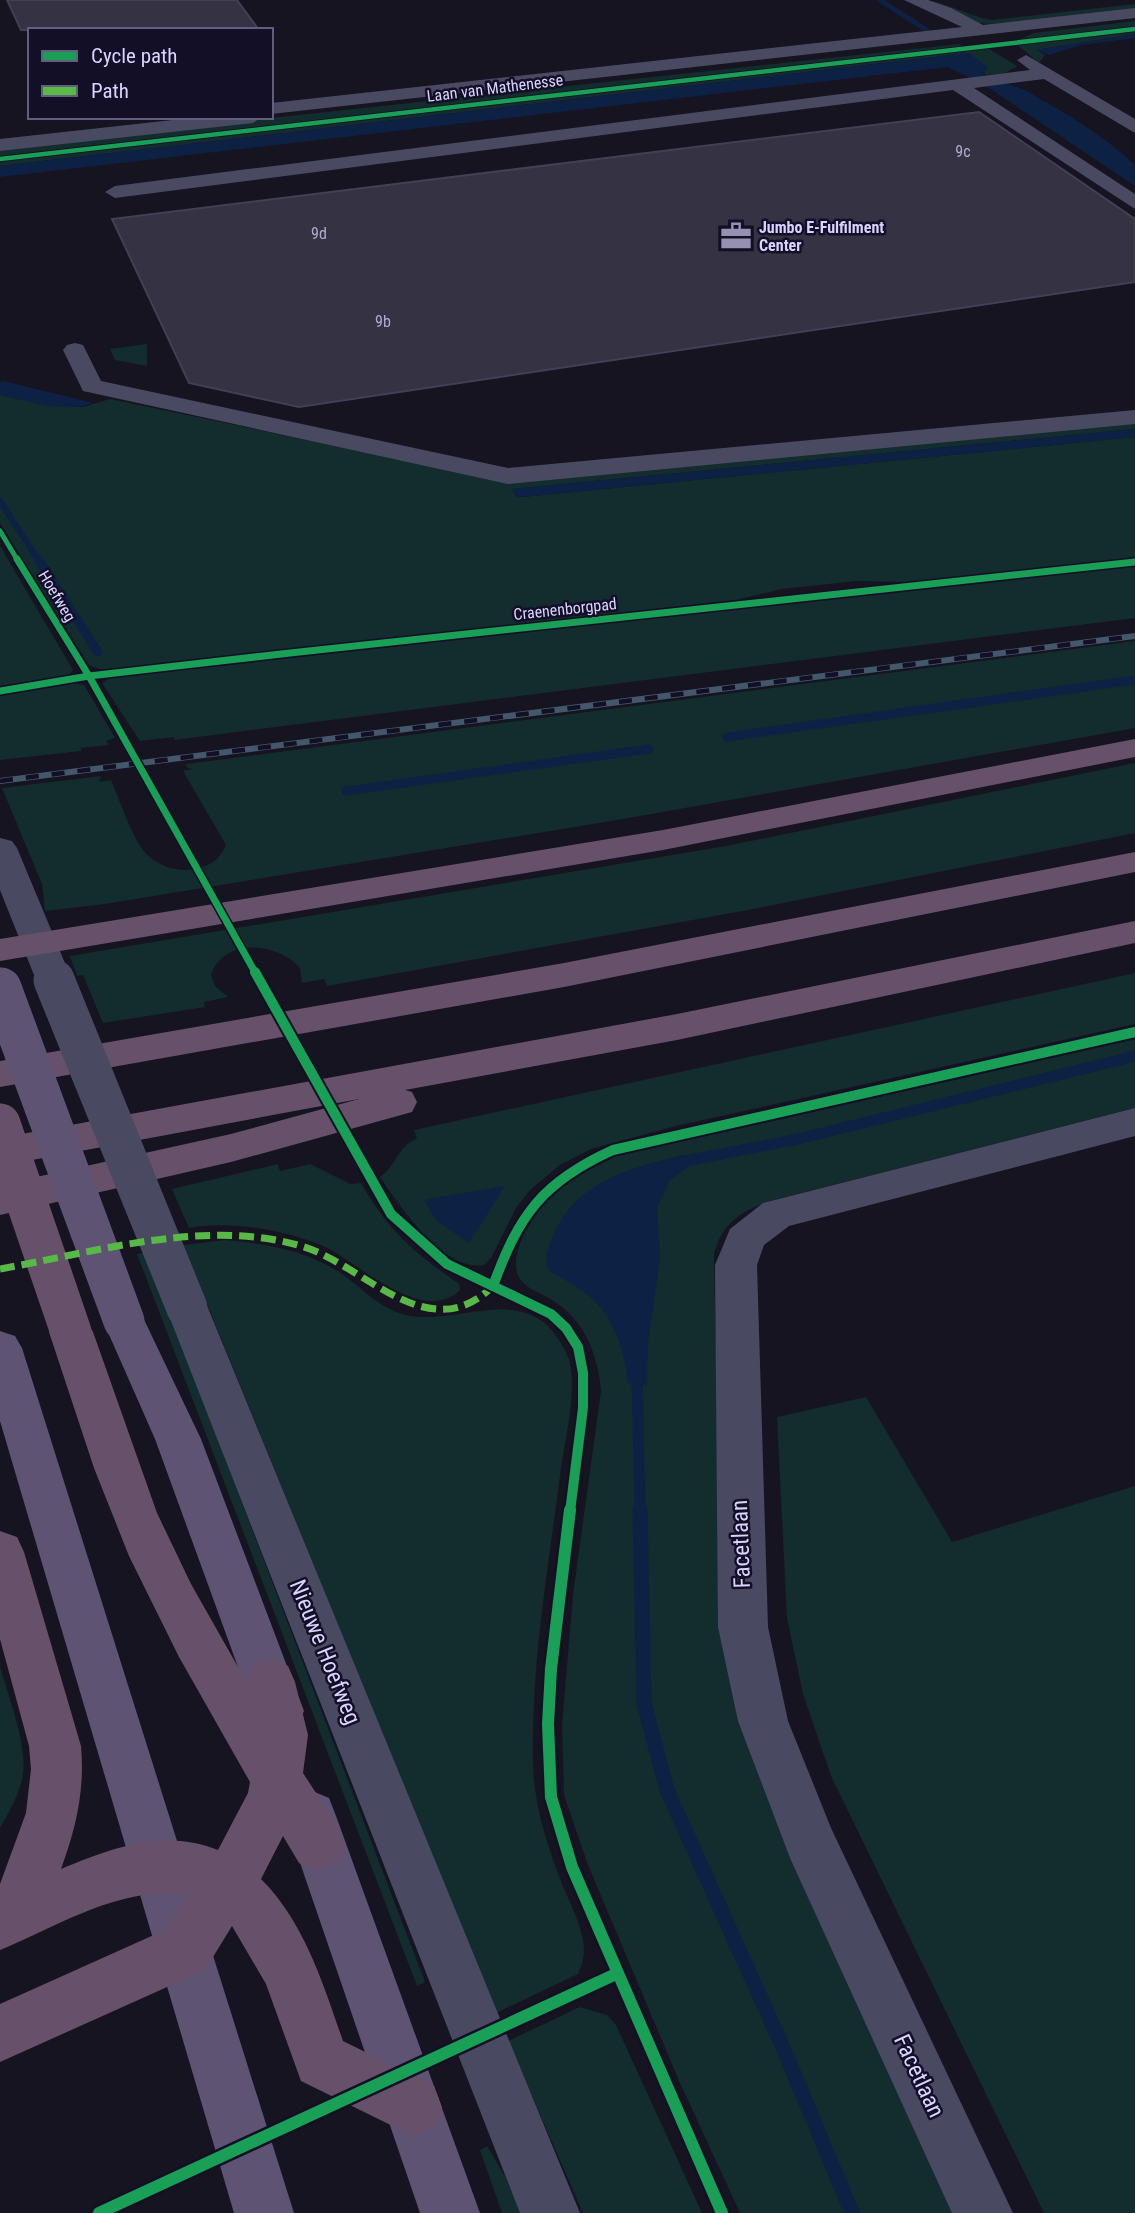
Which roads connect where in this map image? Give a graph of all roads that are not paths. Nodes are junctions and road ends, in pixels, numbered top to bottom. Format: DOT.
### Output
graph roads {
  1 [pos="912,0"];
  2 [pos="1135,13"];
  3 [pos="1135,19"];
  4 [pos="984,34"];
  5 [pos="1047,73"];
  6 [pos="965,83"];
  7 [pos="273,109"];
  8 [pos="273,115"];
  9 [pos="176,119"];
  10 [pos="235,119"];
  11 [pos="1135,127"];
  12 [pos="0,139"];
  13 [pos="0,145"];
  14 [pos="115,192"];
  15 [pos="1135,203"];
  16 [pos="75,350"];
  17 [pos="1135,417"];
  18 [pos="1135,748"];
  19 [pos="0,848"];
  20 [pos="1135,862"];
  21 [pos="1135,932"];
  22 [pos="39,944"];
  23 [pos="0,950"];
  24 [pos="0,987"];
  25 [pos="677,1027"];
  26 [pos="0,1074"];
  27 [pos="1135,1122"];
  28 [pos="0,1124"];
  29 [pos="0,1152"];
  30 [pos="0,1200"];
  31 [pos="0,1348"];
  32 [pos="0,1552"];
  33 [pos="270,1682"];
  34 [pos="278,1780"];
  35 [pos="318,1844"];
  36 [pos="159,1867"];
  37 [pos="228,1884"];
  38 [pos="6,1920"];
  39 [pos="185,1950"];
  40 [pos="0,2033"];
  41 [pos="419,2123"];
  42 [pos="264,2213"];
  43 [pos="450,2213"];
  44 [pos="550,2213"];
  45 [pos="984,2213"];
  1 -- 4 [label="street"];
  2 -- 4 [label="street, Laan van Mathenesse"];
  3 -- 4 [label="street, Laan van Mathenesse"];
  4 -- 5 [label="street"];
  4 -- 7 [label="street, Laan van Mathenesse"];
  4 -- 8 [label="street, Laan van Mathenesse"];
  5 -- 6 [label="street"];
  5 -- 11 [label="street"];
  6 -- 14 [label="street"];
  6 -- 15 [label="street"];
  9 -- 12 [label="street"];
  10 -- 13 [label="street"];
  16 -- 17 [label="street"];
  18 -- 22 [label="highway"];
  19 -- 22 [label="street"];
  20 -- 26 [label="highway"];
  21 -- 25 [label="highway"];
  22 -- 23 [label="highway"];
  22 -- 44 [label="street, Nieuwe Hoefweg, bridge"];
  24 -- 33 [label="main road, bridge"];
  25 -- 29 [label="highway"];
  25 -- 30 [label="highway"];
  27 -- 45 [label="street, Facetlaan"];
  28 -- 34 [label="highway, bridge"];
  31 -- 36 [label="main road"];
  32 -- 38 [label="highway"];
  33 -- 34 [label="highway"];
  33 -- 35 [label="main road"];
  34 -- 35 [label="highway"];
  34 -- 37 [label="highway"];
  35 -- 41 [label="main road"];
  36 -- 37 [label="highway"];
  36 -- 38 [label="highway"];
  36 -- 39 [label="main road"];
  37 -- 39 [label="highway"];
  37 -- 41 [label="highway"];
  39 -- 40 [label="highway"];
  39 -- 42 [label="main road"];
  41 -- 43 [label="main road"];
}
